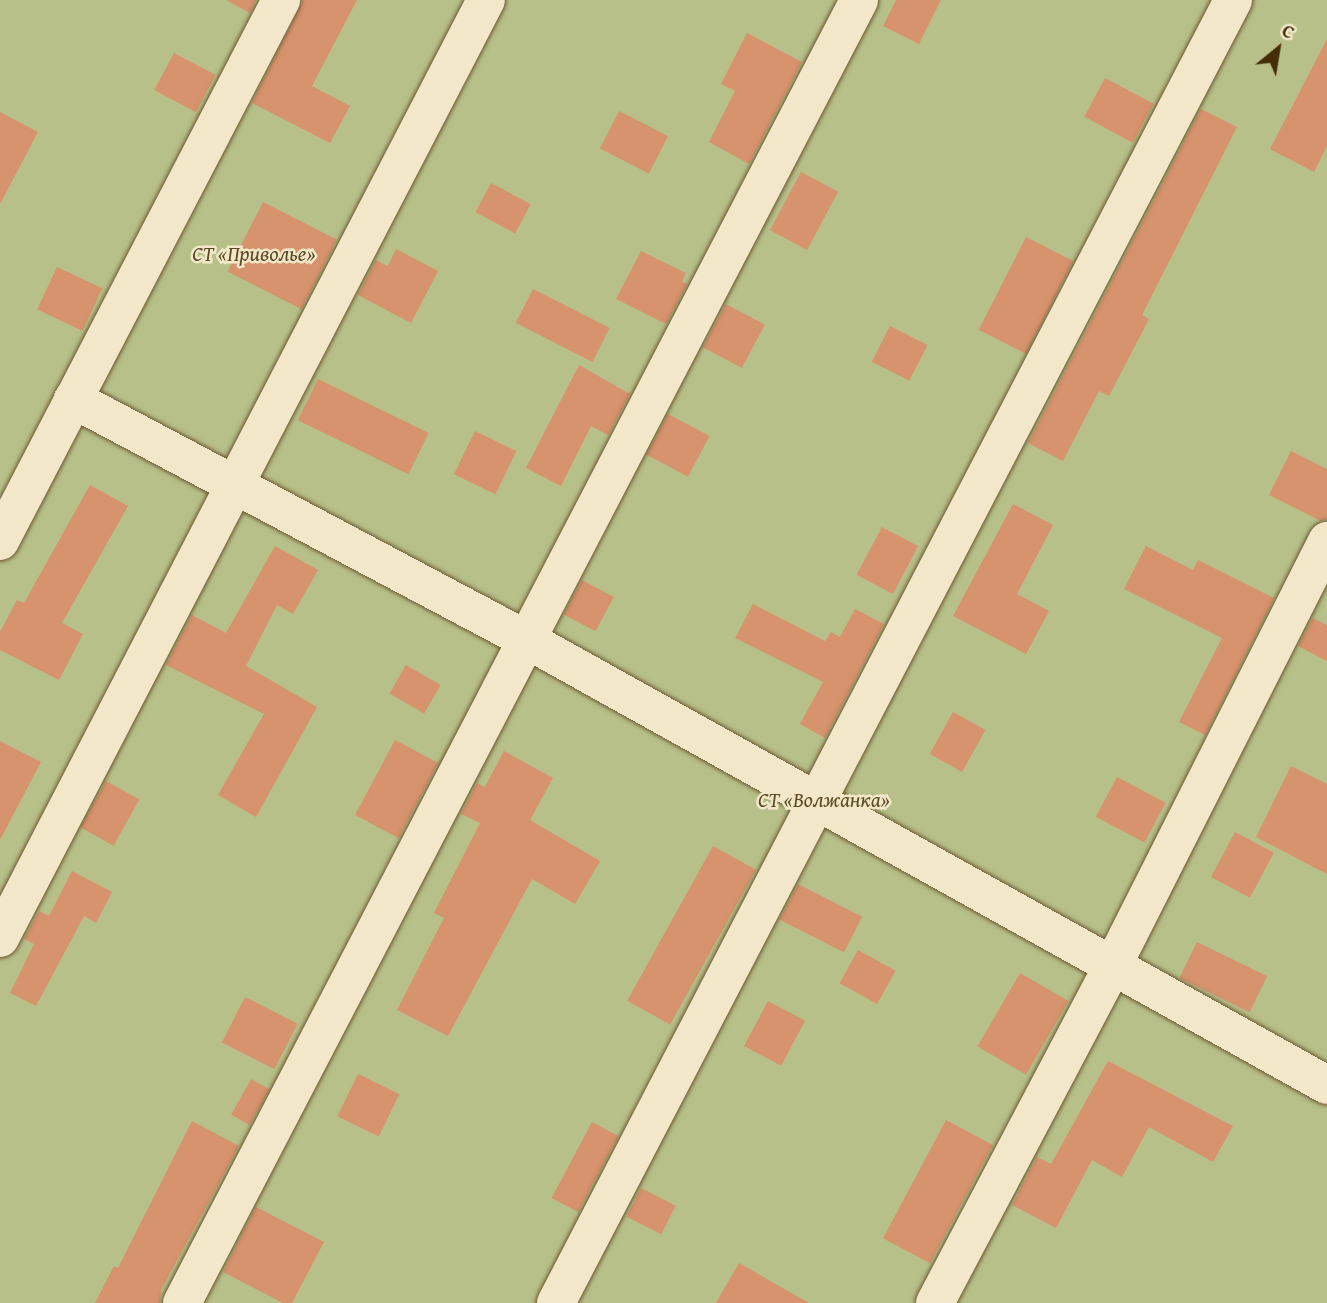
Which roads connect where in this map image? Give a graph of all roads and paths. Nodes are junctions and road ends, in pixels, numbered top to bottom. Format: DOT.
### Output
graph roads {
  1 [pos="281,0"];
  2 [pos="486,0"];
  3 [pos="859,0"];
  4 [pos="1233,0"];
  5 [pos="73,399"];
  6 [pos="234,484"];
  7 [pos="0,541"];
  8 [pos="1327,541"];
  9 [pos="529,640"];
  10 [pos="817,799"];
  11 [pos="0,938"];
  12 [pos="1114,963"];
  13 [pos="1327,1086"];
  14 [pos="182,1303"];
  15 [pos="556,1303"];
  16 [pos="935,1303"];
  1 -- 5 [label="street"];
  2 -- 6 [label="street"];
  3 -- 9 [label="street"];
  4 -- 10 [label="street"];
  5 -- 6 [label="street"];
  5 -- 7 [label="street"];
  6 -- 9 [label="street"];
  6 -- 11 [label="street"];
  8 -- 12 [label="street"];
  9 -- 10 [label="street"];
  9 -- 14 [label="street"];
  10 -- 12 [label="street"];
  10 -- 15 [label="street"];
  12 -- 13 [label="street"];
  12 -- 16 [label="street"];
}
